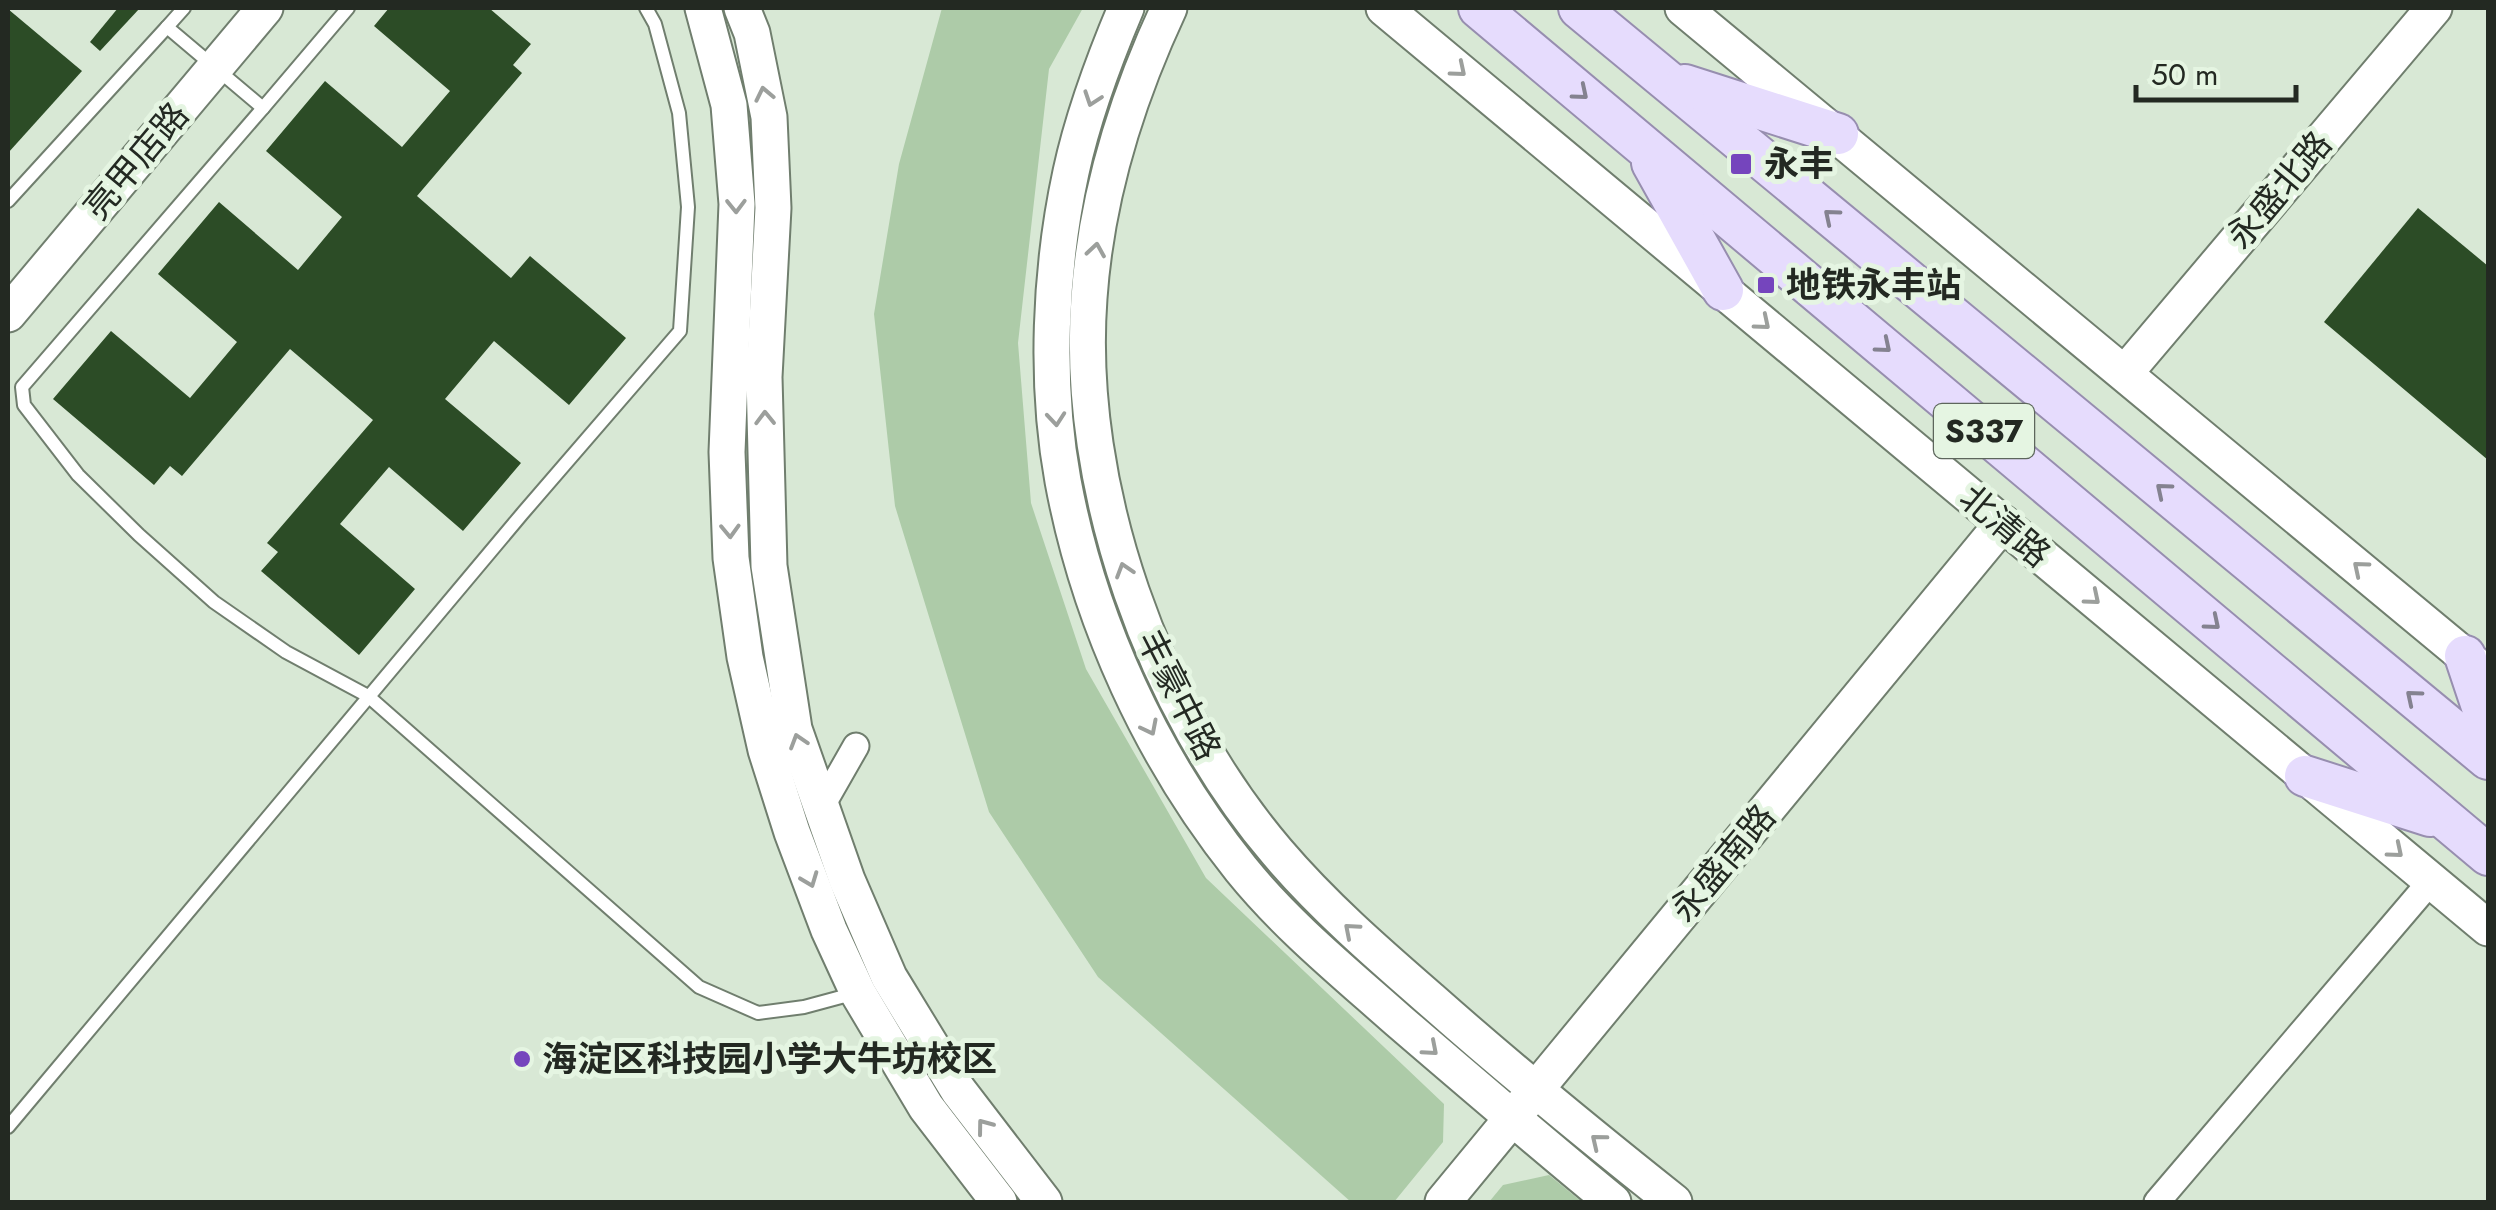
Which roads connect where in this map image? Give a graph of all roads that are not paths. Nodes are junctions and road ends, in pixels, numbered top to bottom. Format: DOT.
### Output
graph roads {
  1 [pos="184,8"];
  2 [pos="265,8"];
  3 [pos="348,8"];
  4 [pos="646,8"];
  5 [pos="703,8"];
  6 [pos="742,8"];
  7 [pos="1126,8"];
  8 [pos="1169,8"];
  9 [pos="1384,8"];
  10 [pos="1479,8"];
  11 [pos="1579,8"];
  12 [pos="1684,8"];
  13 [pos="2434,8"];
  14 [pos="168,27"];
  15 [pos="214,67"];
  16 [pos="1664,78"];
  17 [pos="263,108"];
  18 [pos="1838,134"];
  19 [pos="1640,142"];
  20 [pos="8,201"];
  21 [pos="1723,290"];
  22 [pos="8,314"];
  23 [pos="2125,373"];
  24 [pos="2003,524"];
  25 [pos="2477,666"];
  26 [pos="368,696"];
  27 [pos="2488,726"];
  28 [pos="856,746"];
  29 [pos="2488,758"];
  30 [pos="2305,776"];
  31 [pos="820,808"];
  32 [pos="2450,823"];
  33 [pos="2488,855"];
  34 [pos="2431,880"];
  35 [pos="2488,928"];
  36 [pos="874,985"];
  37 [pos="1534,1090"];
  38 [pos="1511,1118"];
  39 [pos="8,1127"];
  40 [pos="2161,1201"];
  41 [pos="999,1202"];
  42 [pos="1044,1202"];
  43 [pos="1443,1202"];
  44 [pos="1612,1202"];
  45 [pos="1674,1202"];
  1 -- 14 [label="lane"];
  2 -- 15 [label="street, 亮甲店路"];
  3 -- 17 [label="lane"];
  4 -- 26 [label="lane"];
  5 -- 36 [label="street, one-way"];
  31 -- 6 [label="street, one-way"];
  7 -- 38 [label="street, 丰豪中路, one-way"];
  37 -- 8 [label="street, 丰豪中路, one-way"];
  9 -- 21 [label="street, 北清路, one-way"];
  10 -- 19 [label="main road, 北清路 / S337, one-way"];
  11 -- 16 [label="main road, S337"];
  12 -- 18 [label="street"];
  13 -- 23 [label="street, 永盛北路"];
  14 -- 15 [label="lane"];
  14 -- 20 [label="lane"];
  15 -- 17 [label="lane"];
  15 -- 22 [label="street, 亮甲店路"];
  16 -- 18 [label="main road"];
  29 -- 16 [label="main road, S337, one-way"];
  17 -- 26 [label="lane"];
  18 -- 23 [label="street"];
  19 -- 21 [label="main road"];
  19 -- 32 [label="main road, 北清路 / S337, one-way"];
  21 -- 24 [label="street, 北清路, one-way"];
  25 -- 23 [label="street, one-way"];
  24 -- 30 [label="street, 北清路, one-way"];
  24 -- 37 [label="street, 永盛南路"];
  25 -- 27 [label="main road"];
  26 -- 36 [label="lane"];
  26 -- 39 [label="lane"];
  28 -- 31 [label="street"];
  30 -- 32 [label="main road"];
  30 -- 34 [label="street, 北清路, one-way"];
  31 -- 36 [label="street"];
  32 -- 33 [label="main road, 北清路 / S337"];
  34 -- 35 [label="street, 北清路"];
  34 -- 40 [label="street"];
  36 -- 41 [label="street"];
  42 -- 36 [label="street, one-way"];
  37 -- 38 [label="street, 永盛南路"];
  45 -- 37 [label="street, 丰豪中路, one-way"];
  38 -- 43 [label="street, 永盛南路"];
  38 -- 44 [label="street, 丰豪中路"];
}
